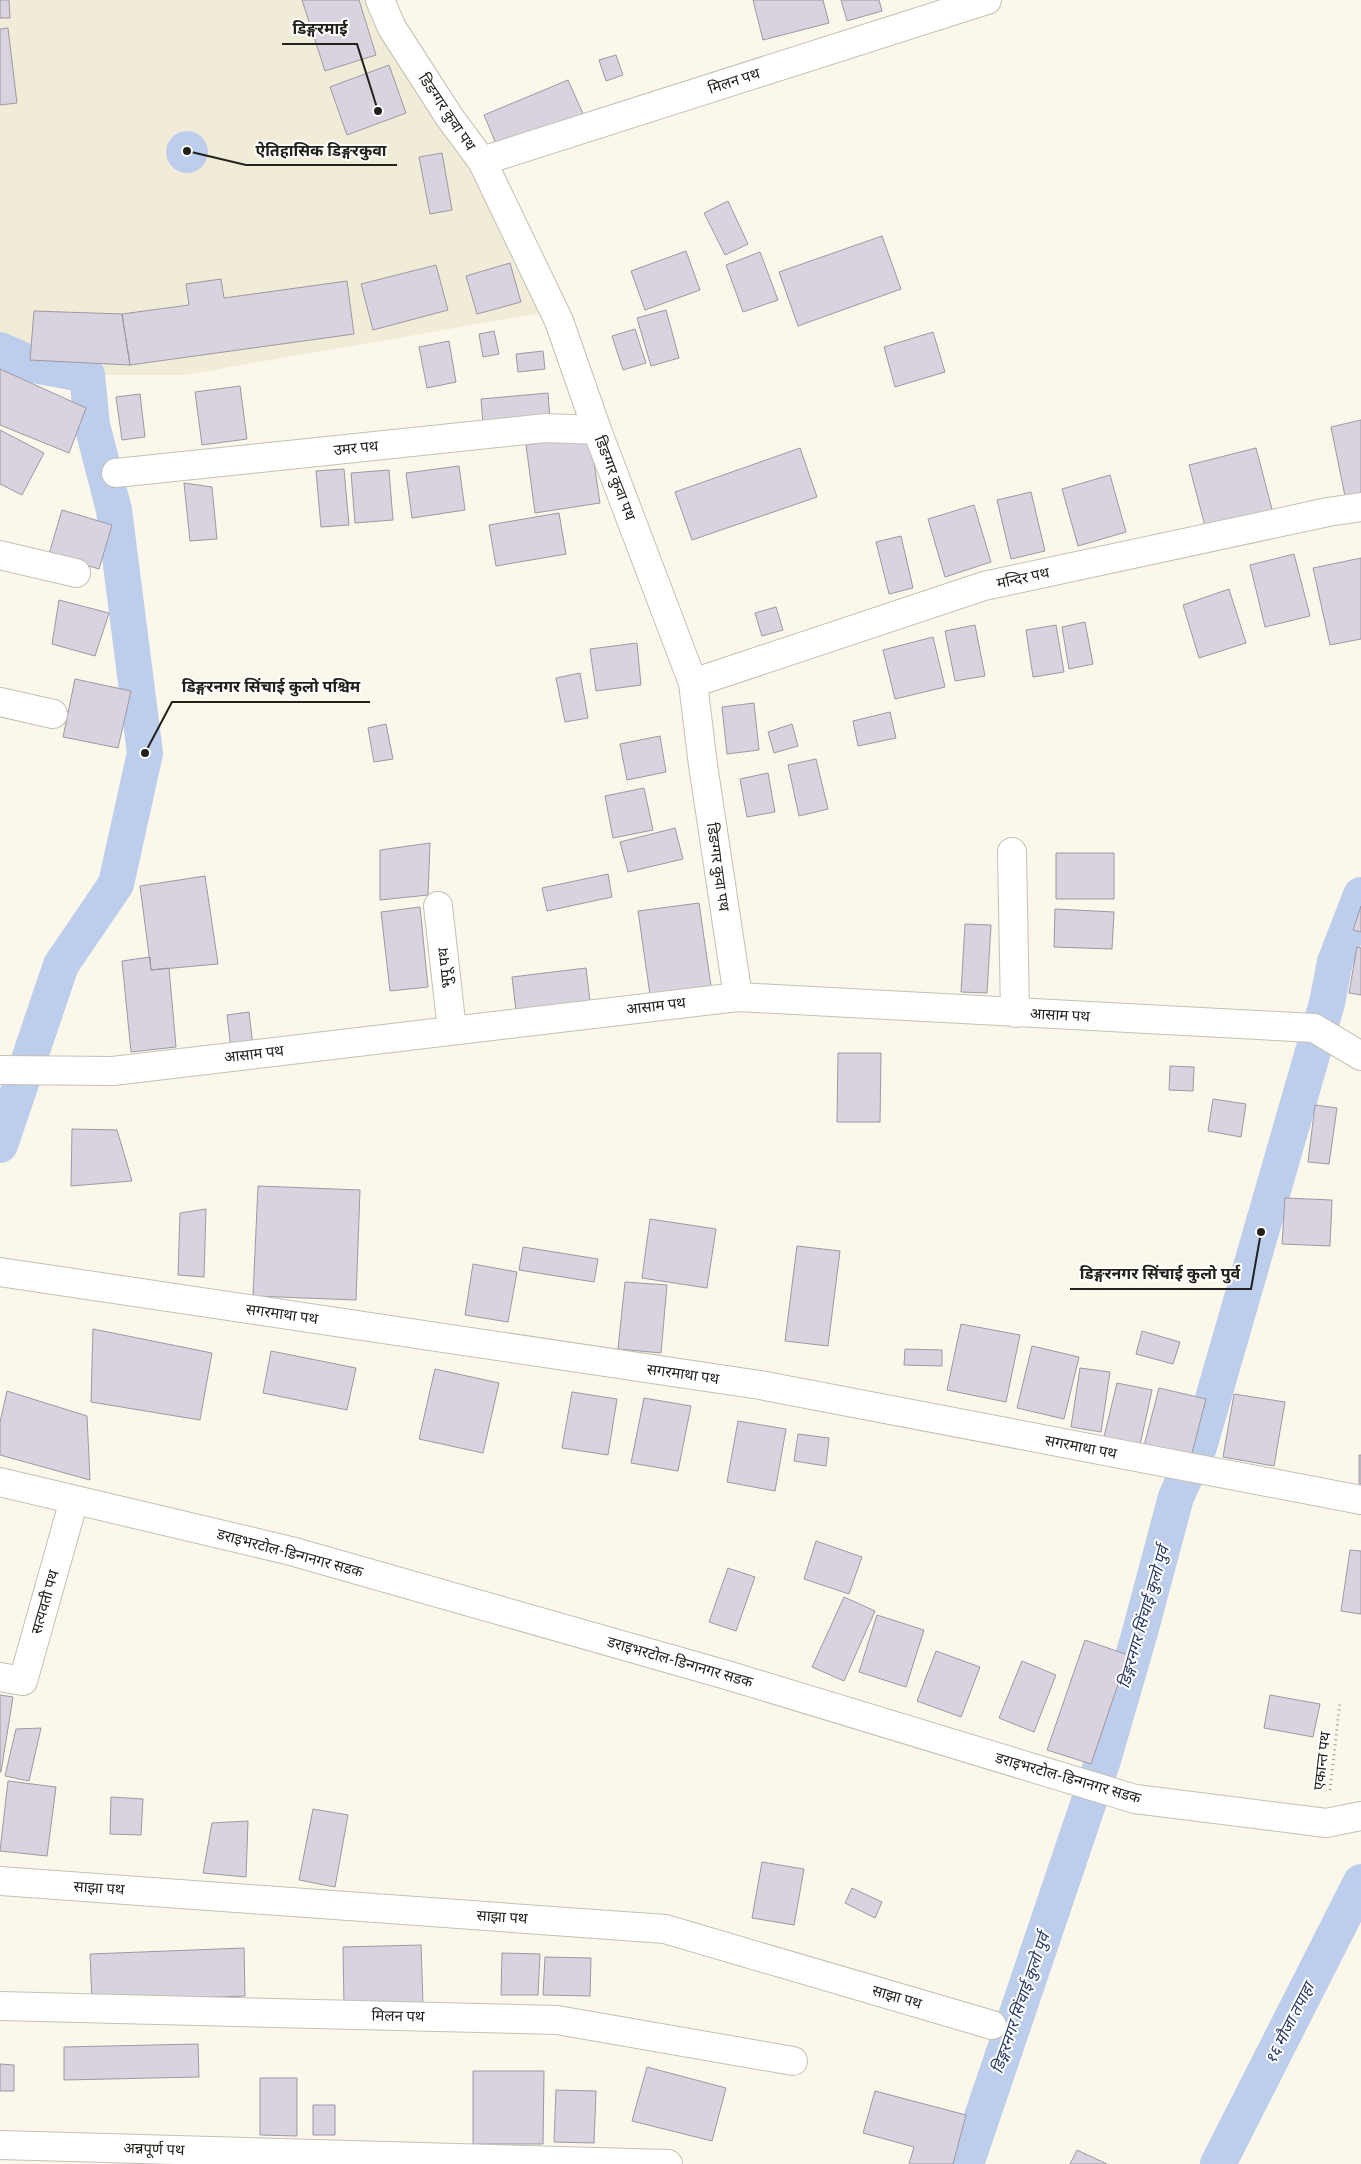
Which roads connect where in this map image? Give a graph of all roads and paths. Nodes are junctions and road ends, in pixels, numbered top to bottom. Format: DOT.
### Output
graph roads {
  1 [pos="380,0"];
  2 [pos="987,0"];
  3 [pos="482,161"];
  4 [pos="597,430"];
  5 [pos="116,473"];
  6 [pos="1361,507"];
  7 [pos="0,555"];
  8 [pos="76,573"];
  9 [pos="693,682"];
  10 [pos="0,702"];
  11 [pos="53,714"];
  12 [pos="1012,852"];
  13 [pos="438,906"];
  14 [pos="738,996"];
  15 [pos="1015,1013"];
  16 [pos="452,1030"];
  17 [pos="1360,1061"];
  18 [pos="17,1070"];
  19 [pos="0,1272"];
  20 [pos="0,1482"];
  21 [pos="74,1500"];
  22 [pos="1361,1500"];
  23 [pos="0,1677"];
  24 [pos="1340,1702"];
  25 [pos="1361,1816"];
  26 [pos="1326,1823"];
  27 [pos="0,1881"];
  28 [pos="0,2006"];
  29 [pos="992,2025"];
  30 [pos="793,2061"];
  31 [pos="0,2145"];
  32 [pos="668,2164"];
  1 -- 3 [label="street, डिङग्गर कुवा पथ"];
  2 -- 3 [label="street, मिलन पथ"];
  3 -- 4 [label="street, डिङग्गर कुवा पथ"];
  4 -- 5 [label="street, उमर पथ"];
  4 -- 9 [label="street, डिङग्गर कुवा पथ"];
  6 -- 9 [label="street, मन्दिर पथ"];
  7 -- 8 [label="street"];
  9 -- 14 [label="street, डिङग्गर कुवा पथ"];
  10 -- 11 [label="street"];
  12 -- 15 [label="street"];
  13 -- 16 [label="street, भुपू पथ"];
  14 -- 15 [label="street, आसाम पथ"];
  14 -- 16 [label="street, आसाम पथ"];
  15 -- 17 [label="street, आसाम पथ"];
  16 -- 18 [label="street, आसाम पथ"];
  19 -- 22 [label="street, सगरमाथा पथ"];
  20 -- 21 [label="street, डराइभरटोल-डिन्गनगर सडक"];
  21 -- 23 [label="street, सत्यवती पथ"];
  21 -- 26 [label="street, डराइभरटोल-डिन्गनगर सडक"];
  24 -- 26 [label="path, एकान्त पथ"];
  25 -- 26 [label="street, डराइभरटोल-डिन्गनगर सडक"];
  27 -- 29 [label="street, साझा पथ"];
  28 -- 30 [label="street, मिलन पथ"];
  31 -- 32 [label="street, अन्नपूर्ण पथ"];
}
